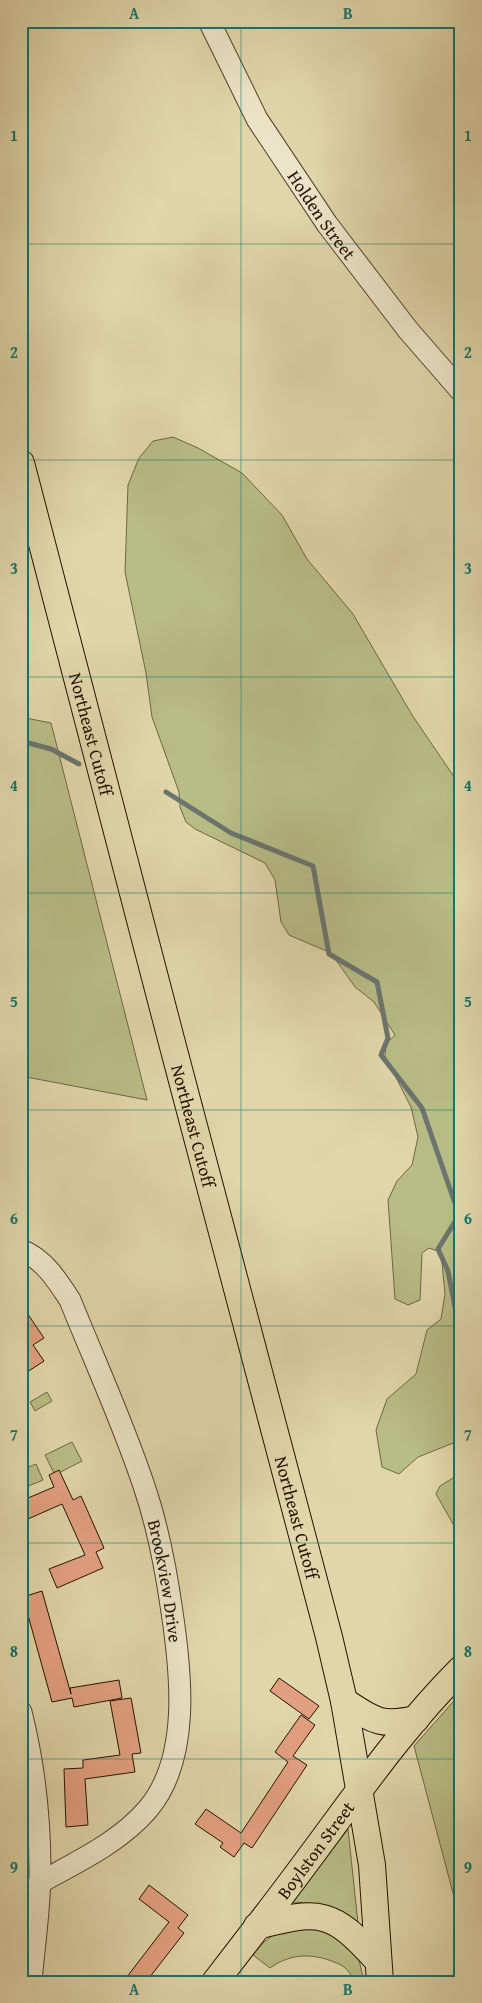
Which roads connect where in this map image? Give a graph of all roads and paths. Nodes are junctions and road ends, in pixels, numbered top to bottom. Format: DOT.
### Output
graph roads {
  1 [pos="209,21"];
  2 [pos="461,390"];
  3 [pos="21,464"];
  4 [pos="21,1250"];
  5 [pos="461,1670"];
  6 [pos="344,1701"];
  7 [pos="21,1712"];
  8 [pos="416,1719"];
  9 [pos="360,1789"];
  10 [pos="39,1883"];
  11 [pos="257,1926"];
  12 [pos="378,1971"];
  13 [pos="31,1982"];
  14 [pos="215,1982"];
  1 -- 2 [label="street, Holden Street"];
  3 -- 6 [label="main road, Northeast Cutoff"];
  4 -- 10 [label="street, Brookview Drive"];
  5 -- 8 [label="main road, Boylston Street"];
  6 -- 8 [label="main road"];
  6 -- 9 [label="main road, Northeast Cutoff"];
  7 -- 10 [label="street"];
  8 -- 9 [label="main road, Boylston Street"];
  9 -- 11 [label="main road, Boylston Street"];
  9 -- 12 [label="main road, Northeast Cutoff"];
  10 -- 13 [label="street"];
  11 -- 12 [label="main road"];
  11 -- 14 [label="main road, Boylston Street"];
}
